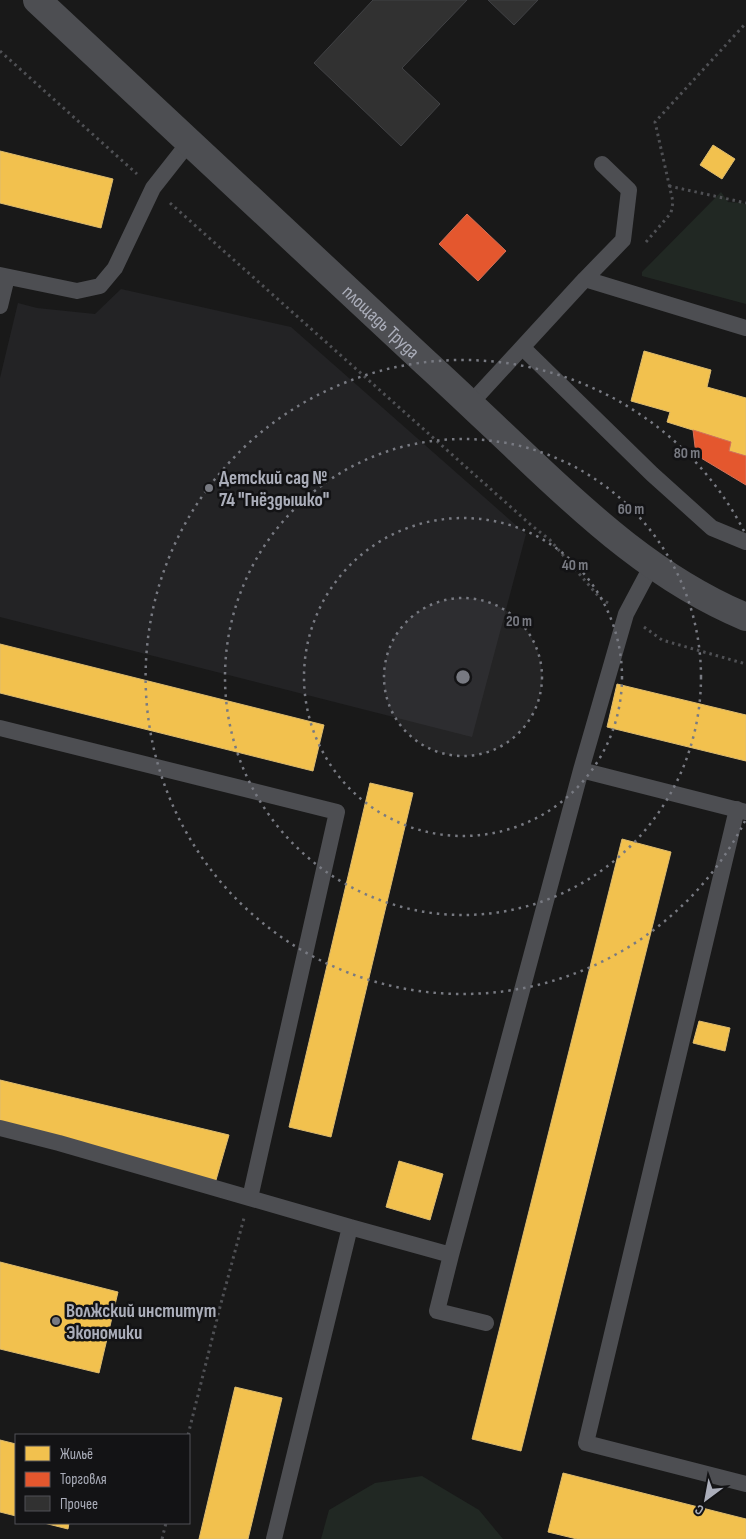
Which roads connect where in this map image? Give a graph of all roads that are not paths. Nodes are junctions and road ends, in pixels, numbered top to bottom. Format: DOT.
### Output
graph roads {
  1 [pos="37,0"];
  2 [pos="190,141"];
  3 [pos="602,164"];
  4 [pos="4,276"];
  5 [pos="585,279"];
  6 [pos="0,306"];
  7 [pos="746,328"];
  8 [pos="523,348"];
  9 [pos="470,404"];
  10 [pos="746,542"];
  11 [pos="652,565"];
  12 [pos="746,617"];
  13 [pos="0,728"];
  14 [pos="581,770"];
  15 [pos="741,810"];
  16 [pos="0,1128"];
  17 [pos="250,1198"];
  18 [pos="350,1227"];
  19 [pos="451,1255"];
  20 [pos="486,1324"];
  21 [pos="746,1484"];
  22 [pos="274,1539"];
  1 -- 2 [label="street, площадь Труда"];
  2 -- 4 [label="lane"];
  2 -- 9 [label="street, площадь Труда"];
  3 -- 5 [label="lane"];
  4 -- 6 [label="lane"];
  5 -- 7 [label="lane"];
  5 -- 8 [label="lane"];
  8 -- 9 [label="lane"];
  8 -- 10 [label="lane"];
  9 -- 11 [label="street, площадь Труда"];
  11 -- 12 [label="street, площадь Труда"];
  11 -- 14 [label="lane"];
  13 -- 17 [label="lane"];
  14 -- 15 [label="lane"];
  14 -- 19 [label="lane"];
  15 -- 21 [label="lane"];
  16 -- 17 [label="lane"];
  17 -- 18 [label="lane"];
  18 -- 19 [label="lane"];
  18 -- 22 [label="lane"];
  19 -- 20 [label="lane"];
}
